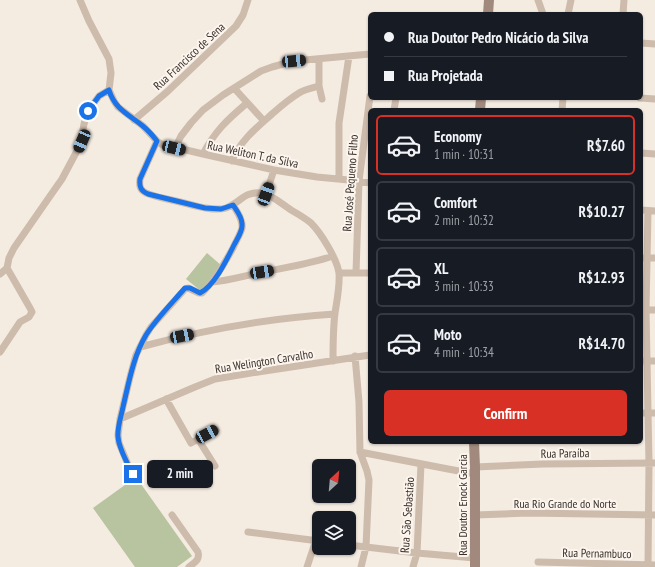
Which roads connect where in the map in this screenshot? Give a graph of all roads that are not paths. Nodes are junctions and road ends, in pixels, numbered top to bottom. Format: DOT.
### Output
graph roads {
  1 [pos="80,0"];
  2 [pos="248,0"];
  3 [pos="489,0"];
  4 [pos="538,0"];
  5 [pos="571,0"];
  6 [pos="624,0"];
  7 [pos="488,12"];
  8 [pos="542,12"];
  9 [pos="568,12"];
  10 [pos="623,12"];
  11 [pos="643,43"];
  12 [pos="655,44"];
  13 [pos="368,54"];
  14 [pos="350,56"];
  15 [pos="319,59"];
  16 [pos="319,86"];
  17 [pos="234,88"];
  18 [pos="109,90"];
  19 [pos="643,98"];
  20 [pos="322,99"];
  21 [pos="655,99"];
  22 [pos="247,103"];
  23 [pos="368,111"];
  24 [pos="134,120"];
  25 [pos="264,121"];
  26 [pos="157,141"];
  27 [pos="174,148"];
  28 [pos="643,153"];
  29 [pos="202,154"];
  30 [pos="655,154"];
  31 [pos="232,161"];
  32 [pos="274,170"];
  33 [pos="339,179"];
  34 [pos="359,181"];
  35 [pos="368,183"];
  36 [pos="266,194"];
  37 [pos="233,205"];
  38 [pos="648,211"];
  39 [pos="333,256"];
  40 [pos="644,258"];
  41 [pos="655,258"];
  42 [pos="7,268"];
  43 [pos="339,273"];
  44 [pos="356,273"];
  45 [pos="368,273"];
  46 [pos="0,274"];
  47 [pos="212,282"];
  48 [pos="644,310"];
  49 [pos="655,310"];
  50 [pos="335,314"];
  51 [pos="140,347"];
  52 [pos="0,352"];
  53 [pos="368,355"];
  54 [pos="355,356"];
  55 [pos="333,361"];
  56 [pos="644,361"];
  57 [pos="655,361"];
  58 [pos="166,399"];
  59 [pos="648,413"];
  60 [pos="120,419"];
  61 [pos="216,430"];
  62 [pos="198,439"];
  63 [pos="474,444"];
  64 [pos="360,452"];
  65 [pos="652,463"];
  66 [pos="421,464"];
  67 [pos="215,466"];
  68 [pos="475,470"];
  69 [pos="133,474"];
  70 [pos="172,515"];
  71 [pos="475,515"];
  72 [pos="652,515"];
  73 [pos="248,532"];
  74 [pos="312,539"];
  75 [pos="356,546"];
  76 [pos="366,547"];
  77 [pos="417,553"];
  78 [pos="312,554"];
  79 [pos="475,562"];
  80 [pos="538,562"];
  81 [pos="650,566"];
  82 [pos="189,567"];
  83 [pos="307,567"];
  84 [pos="361,567"];
  85 [pos="413,567"];
  1 -- 18 [label="street"];
  2 -- 24 [label="street, Rua Francisco de Sena"];
  3 -- 7 [label="street"];
  4 -- 8 [label="street"];
  5 -- 9 [label="street"];
  6 -- 10 [label="street"];
  11 -- 12 [label="street"];
  13 -- 14 [label="street"];
  14 -- 15 [label="street"];
  14 -- 33 [label="street"];
  15 -- 16 [label="street"];
  15 -- 17 [label="street"];
  16 -- 20 [label="street"];
  16 -- 25 [label="street"];
  17 -- 22 [label="street"];
  17 -- 27 [label="street"];
  18 -- 24 [label="street, Rua Weliton T. da Silva"];
  18 -- 42 [label="street"];
  19 -- 21 [label="street"];
  22 -- 25 [label="street"];
  22 -- 29 [label="street"];
  23 -- 34 [label="street, Rua José Pequeno Filho"];
  24 -- 26 [label="street, Rua Weliton T. da Silva"];
  25 -- 31 [label="street"];
  26 -- 27 [label="street, Rua Weliton T. da Silva"];
  26 -- 37 [label="street"];
  27 -- 29 [label="street, Rua Weliton T. da Silva"];
  28 -- 30 [label="street"];
  29 -- 31 [label="street, Rua Weliton T. da Silva"];
  31 -- 32 [label="street, Rua Weliton T. da Silva"];
  32 -- 33 [label="street, Rua Weliton T. da Silva"];
  32 -- 36 [label="street"];
  33 -- 34 [label="street, Rua Weliton T. da Silva"];
  34 -- 35 [label="street, Rua Weliton T. da Silva"];
  34 -- 44 [label="street, Rua José Pequeno Filho"];
  36 -- 37 [label="street"];
  36 -- 39 [label="street"];
  37 -- 47 [label="street"];
  38 -- 40 [label="street"];
  39 -- 43 [label="street"];
  39 -- 47 [label="street"];
  40 -- 41 [label="street"];
  40 -- 48 [label="street"];
  42 -- 46 [label="street"];
  42 -- 52 [label="street"];
  43 -- 44 [label="street"];
  43 -- 50 [label="street"];
  44 -- 45 [label="street"];
  47 -- 51 [label="street"];
  48 -- 49 [label="street"];
  48 -- 56 [label="street"];
  50 -- 51 [label="street"];
  50 -- 55 [label="street"];
  51 -- 60 [label="street"];
  53 -- 54 [label="street, Rua Welington Carvalho"];
  54 -- 55 [label="street, Rua Welington Carvalho"];
  54 -- 64 [label="street"];
  55 -- 58 [label="street, Rua Welington Carvalho"];
  56 -- 57 [label="street"];
  56 -- 59 [label="street"];
  58 -- 60 [label="street, Rua Welington Carvalho"];
  58 -- 62 [label="street"];
  59 -- 65 [label="street"];
  60 -- 69 [label="street"];
  61 -- 62 [label="street"];
  62 -- 67 [label="street"];
  63 -- 68 [label="street, Rua Doutor Enock Garcia"];
  64 -- 66 [label="street, Rua Paraíba"];
  64 -- 76 [label="street"];
  65 -- 68 [label="street, Rua Paraíba"];
  65 -- 72 [label="street"];
  66 -- 68 [label="street, Rua Paraíba"];
  66 -- 77 [label="street, Rua São Sebastião"];
  68 -- 71 [label="street, Rua Doutor Enock Garcia"];
  70 -- 82 [label="street"];
  71 -- 72 [label="street, Rua Rio Grande do Norte"];
  71 -- 79 [label="street, Rua Doutor Enock Garcia"];
  72 -- 81 [label="street"];
  73 -- 74 [label="street"];
  75 -- 76 [label="street"];
  76 -- 77 [label="street"];
  76 -- 84 [label="street"];
  77 -- 79 [label="street"];
  77 -- 85 [label="street, Rua São Sebastião"];
  78 -- 83 [label="street"];
  80 -- 81 [label="street, Rua Pernambuco"];
}
